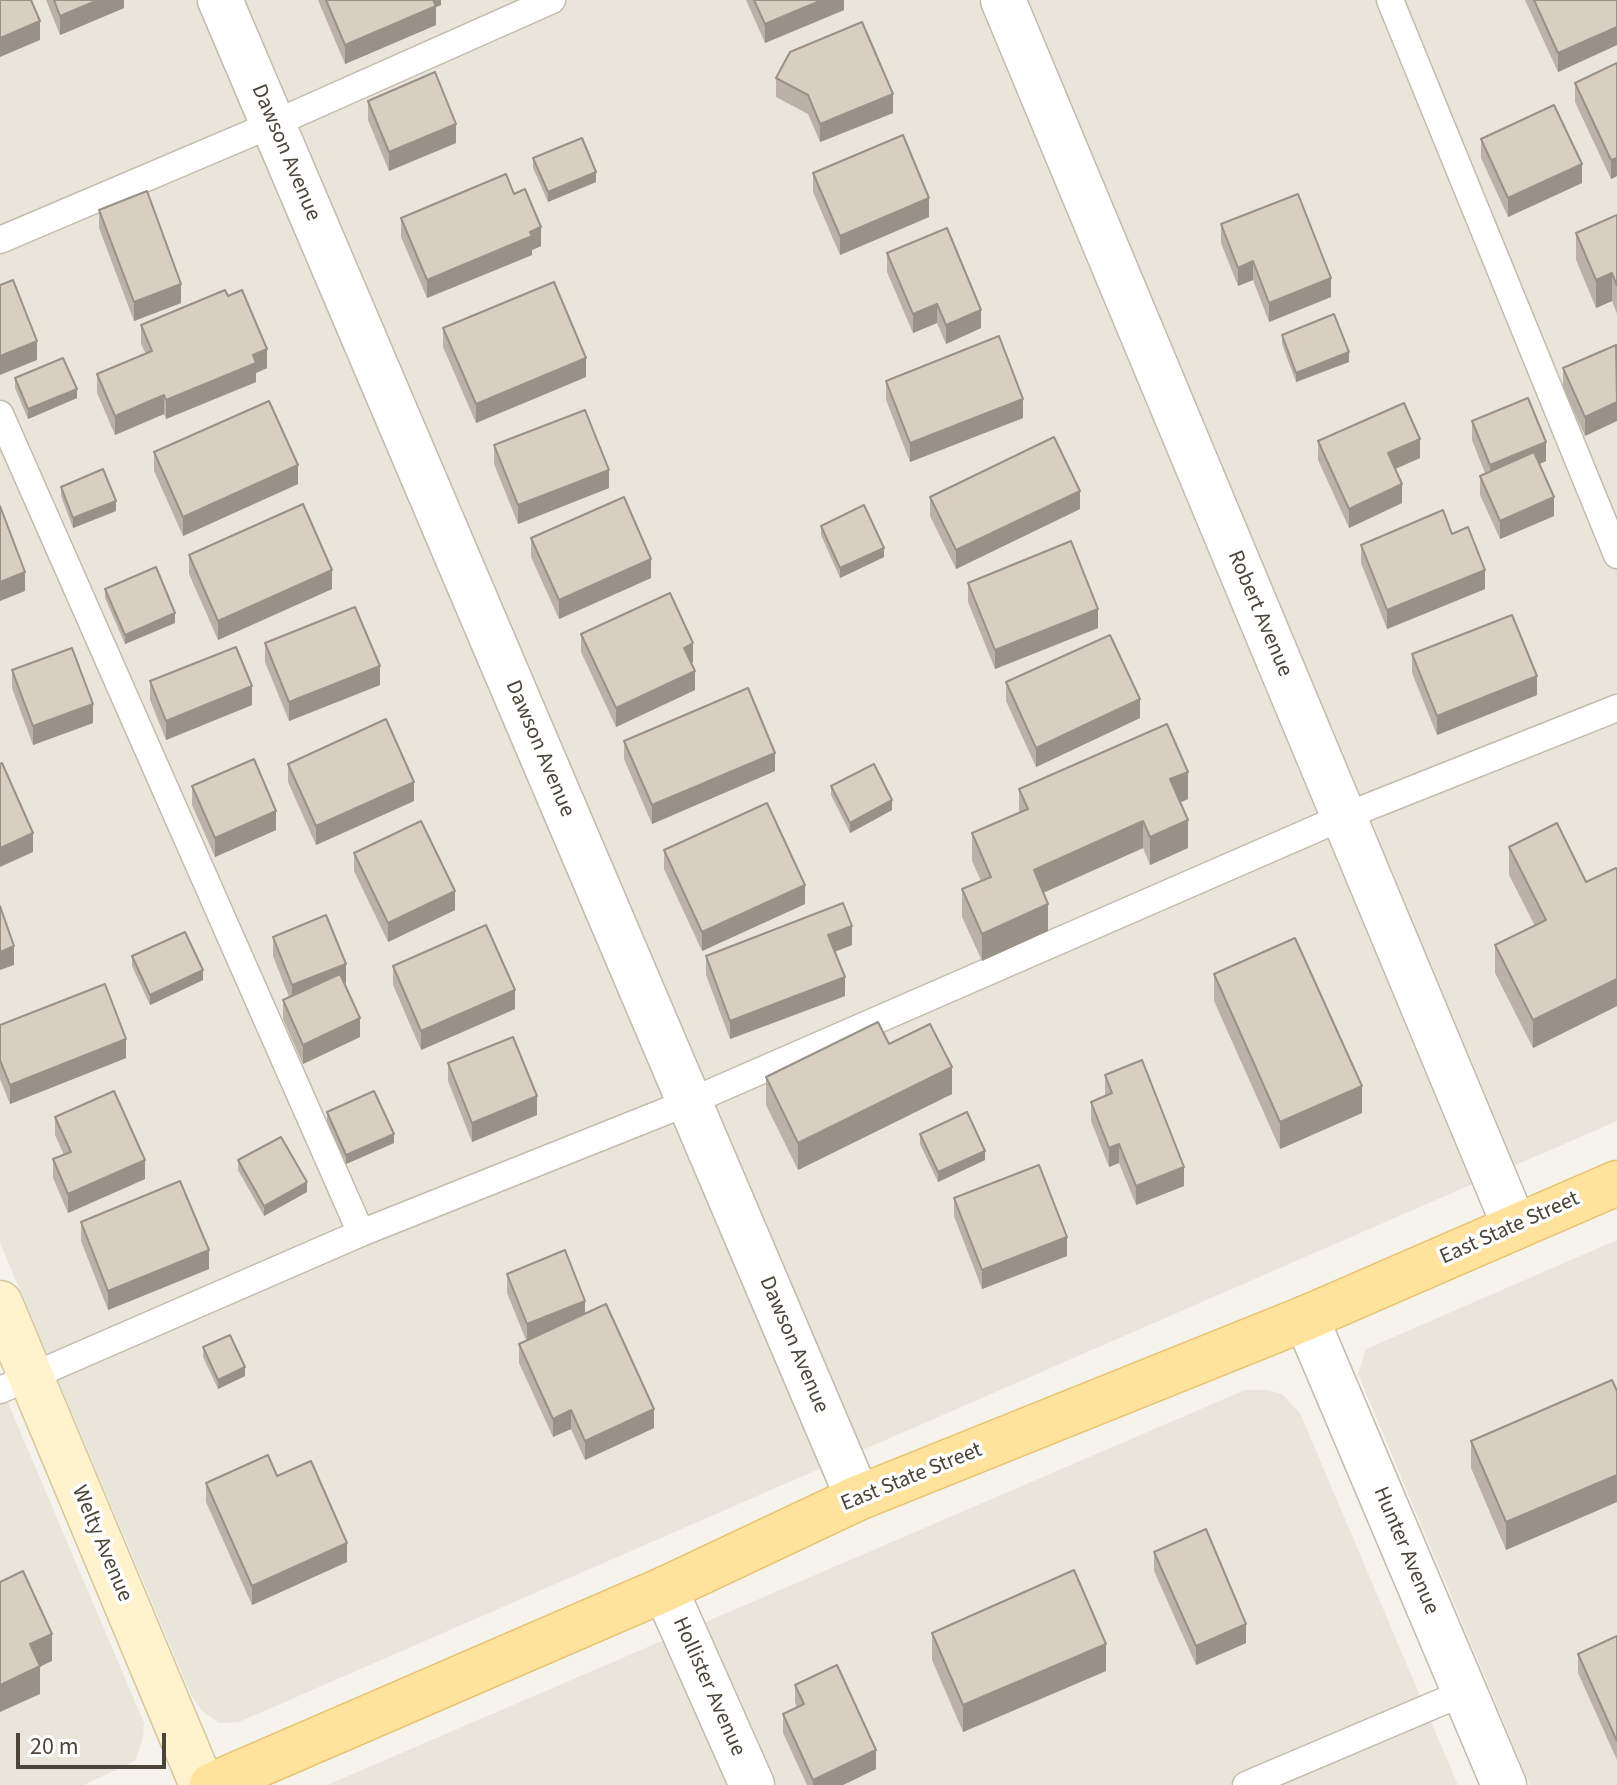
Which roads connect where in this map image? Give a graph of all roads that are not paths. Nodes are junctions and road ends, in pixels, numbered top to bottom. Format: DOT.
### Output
graph roads {
  1 [pos="220,0"];
  2 [pos="552,0"];
  3 [pos="1003,0"];
  4 [pos="1390,0"];
  5 [pos="273,124"];
  6 [pos="0,240"];
  7 [pos="0,414"];
  8 [pos="1617,555"];
  9 [pos="1617,708"];
  10 [pos="1343,817"];
  11 [pos="689,1102"];
  12 [pos="1617,1183"];
  13 [pos="1515,1227"];
  14 [pos="361,1233"];
  15 [pos="0,1303"];
  16 [pos="1306,1318"];
  17 [pos="16,1383"];
  18 [pos="858,1498"];
  19 [pos="665,1589"];
  20 [pos="1465,1692"];
  21 [pos="202,1785"];
  22 [pos="212,1785"];
  23 [pos="752,1785"];
  24 [pos="1246,1785"];
  25 [pos="1504,1785"];
  1 -- 5 [label="street, Dawson Avenue"];
  2 -- 5 [label="lane"];
  3 -- 10 [label="street, Robert Avenue"];
  4 -- 8 [label="lane"];
  5 -- 6 [label="lane"];
  5 -- 11 [label="street, Dawson Avenue"];
  7 -- 14 [label="lane"];
  9 -- 10 [label="lane"];
  10 -- 11 [label="lane"];
  10 -- 13 [label="street, Robert Avenue"];
  11 -- 14 [label="lane"];
  11 -- 18 [label="street, Dawson Avenue"];
  12 -- 13 [label="main road, East State Street"];
  13 -- 16 [label="main road, East State Street"];
  14 -- 17 [label="lane"];
  15 -- 17 [label="street, Welty Avenue"];
  16 -- 18 [label="main road, East State Street"];
  16 -- 20 [label="street, Hunter Avenue"];
  17 -- 21 [label="street, Welty Avenue"];
  18 -- 19 [label="main road, East State Street"];
  19 -- 22 [label="main road, East State Street"];
  19 -- 23 [label="street, Hollister Avenue"];
  20 -- 24 [label="lane"];
  20 -- 25 [label="street, Hunter Avenue"];
}
